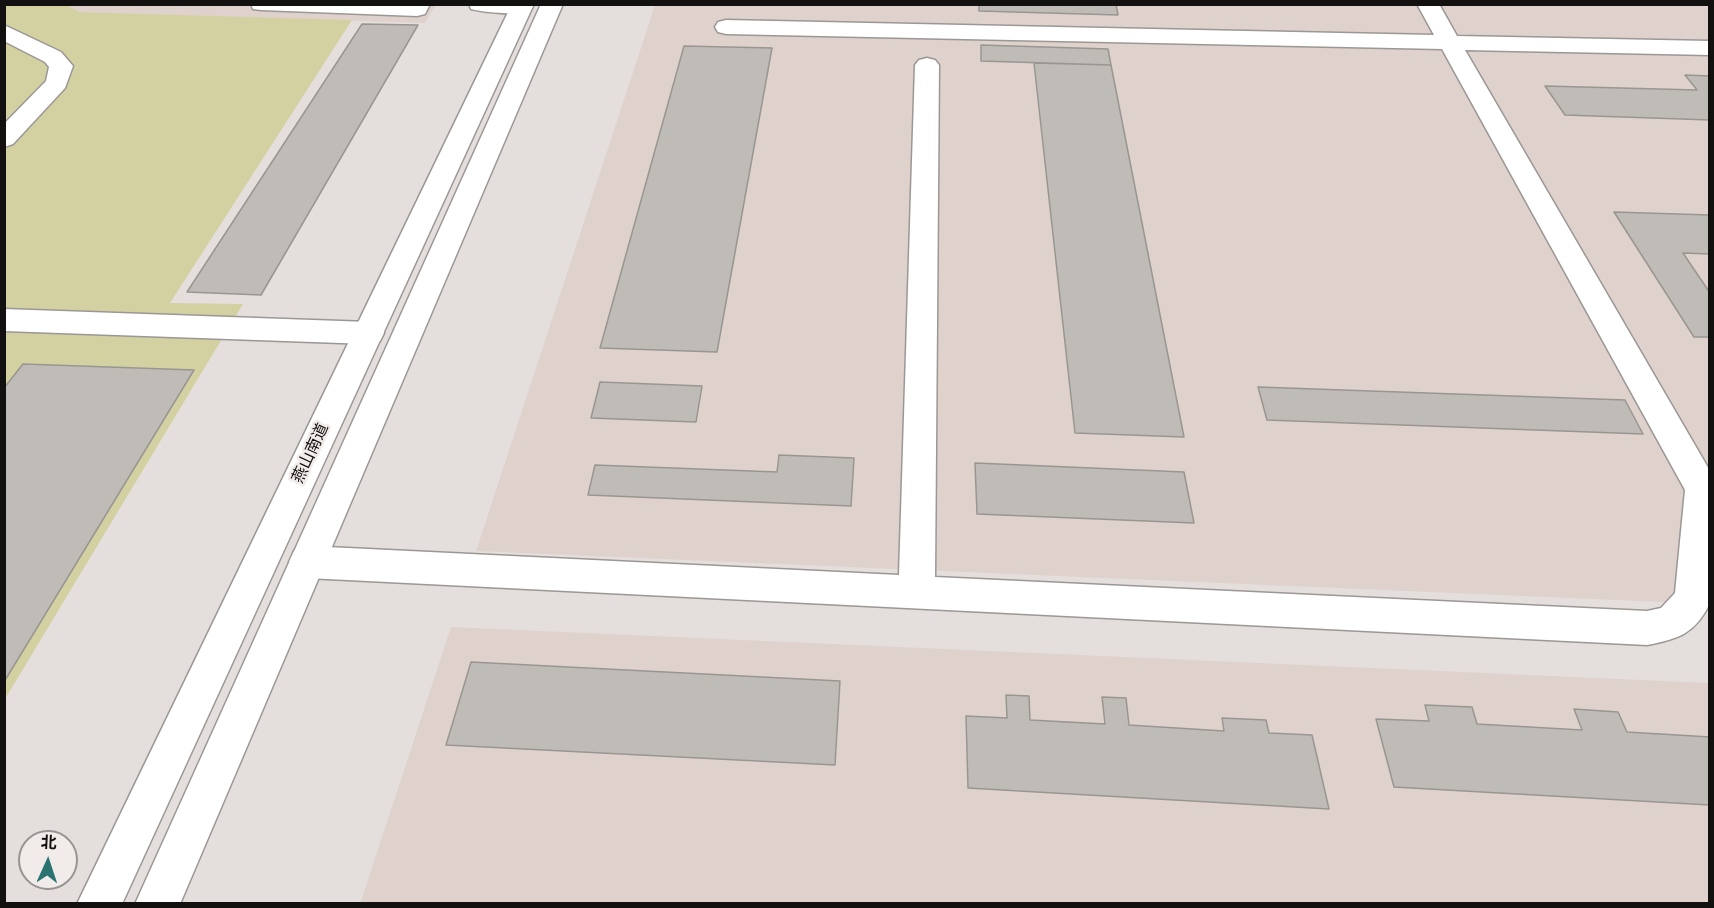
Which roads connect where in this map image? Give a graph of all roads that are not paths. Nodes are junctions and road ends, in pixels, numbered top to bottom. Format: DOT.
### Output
graph roads {
  1 [pos="261,4"];
  2 [pos="420,4"];
  3 [pos="479,4"];
  4 [pos="1428,4"];
  5 [pos="532,5"];
  6 [pos="726,27"];
  7 [pos="4,32"];
  8 [pos="1450,43"];
  9 [pos="1710,48"];
  10 [pos="927,65"];
  11 [pos="4,139"];
  12 [pos="4,320"];
  13 [pos="369,333"];
  14 [pos="307,562"];
  15 [pos="917,592"];
  16 [pos="99,903"];
  17 [pos="157,903"];
  1 -- 2 [label="main road"];
  3 -- 5 [label="main road"];
  4 -- 8 [label="main road"];
  5 -- 13 [label="main road, 燕山南道"];
  5 -- 14 [label="main road"];
  6 -- 8 [label="main road"];
  7 -- 11 [label="main road"];
  8 -- 9 [label="main road"];
  8 -- 15 [label="main road"];
  10 -- 15 [label="main road"];
  12 -- 13 [label="main road"];
  13 -- 16 [label="main road, 燕山南道"];
  14 -- 15 [label="main road"];
  14 -- 17 [label="main road"];
}
